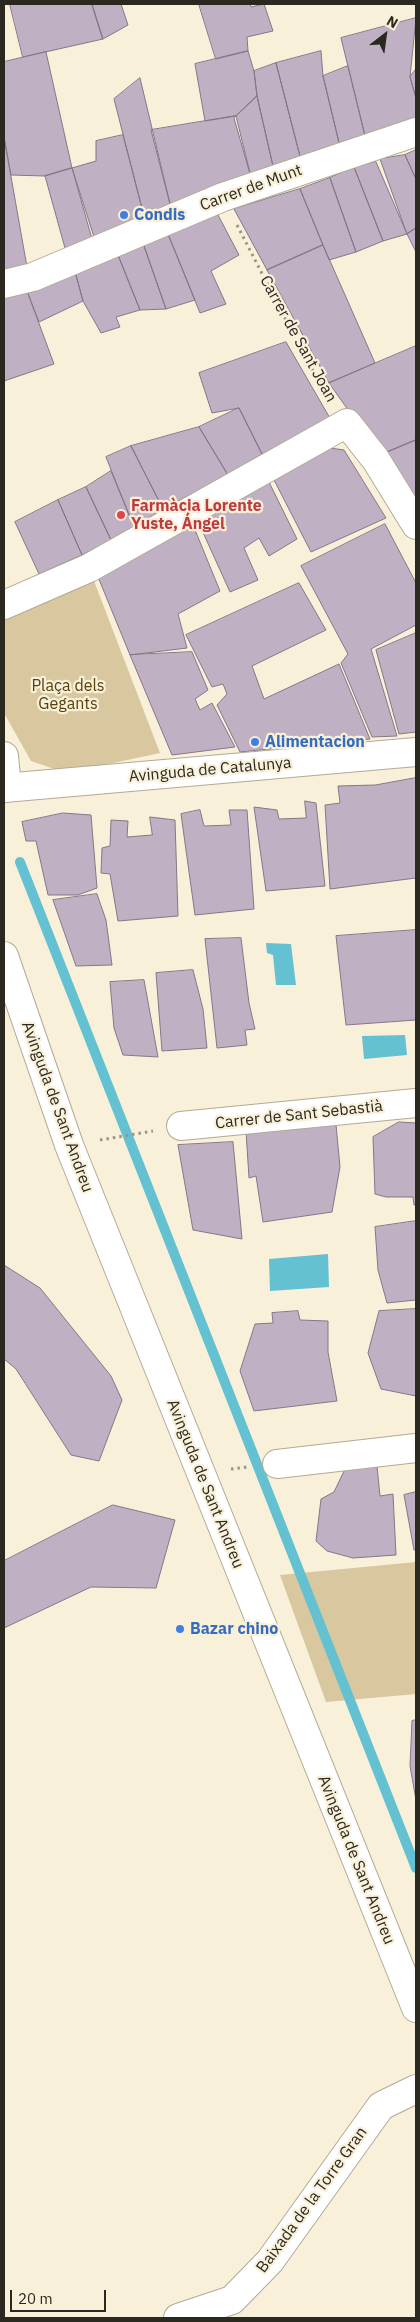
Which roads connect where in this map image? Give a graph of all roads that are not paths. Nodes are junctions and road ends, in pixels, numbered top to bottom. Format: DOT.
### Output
graph roads {
  1 [pos="416,132"];
  2 [pos="4,284"];
  3 [pos="416,525"];
  4 [pos="4,605"];
  5 [pos="416,752"];
  6 [pos="4,756"];
  7 [pos="5,788"];
  8 [pos="4,956"];
  9 [pos="416,1103"];
  10 [pos="181,1126"];
  11 [pos="416,1448"];
  12 [pos="277,1464"];
  13 [pos="416,2008"];
  14 [pos="416,2089"];
  15 [pos="178,2318"];
  1 -- 2 [label="street, Carrer de Munt"];
  3 -- 4 [label="street"];
  5 -- 7 [label="street, Avinguda de Catalunya"];
  6 -- 7 [label="street"];
  8 -- 13 [label="street, Avinguda de Sant Andreu"];
  9 -- 10 [label="street, Carrer de Sant Sebastià"];
  11 -- 12 [label="street"];
  14 -- 15 [label="street, Baixada de la Torre Gran"];
}
